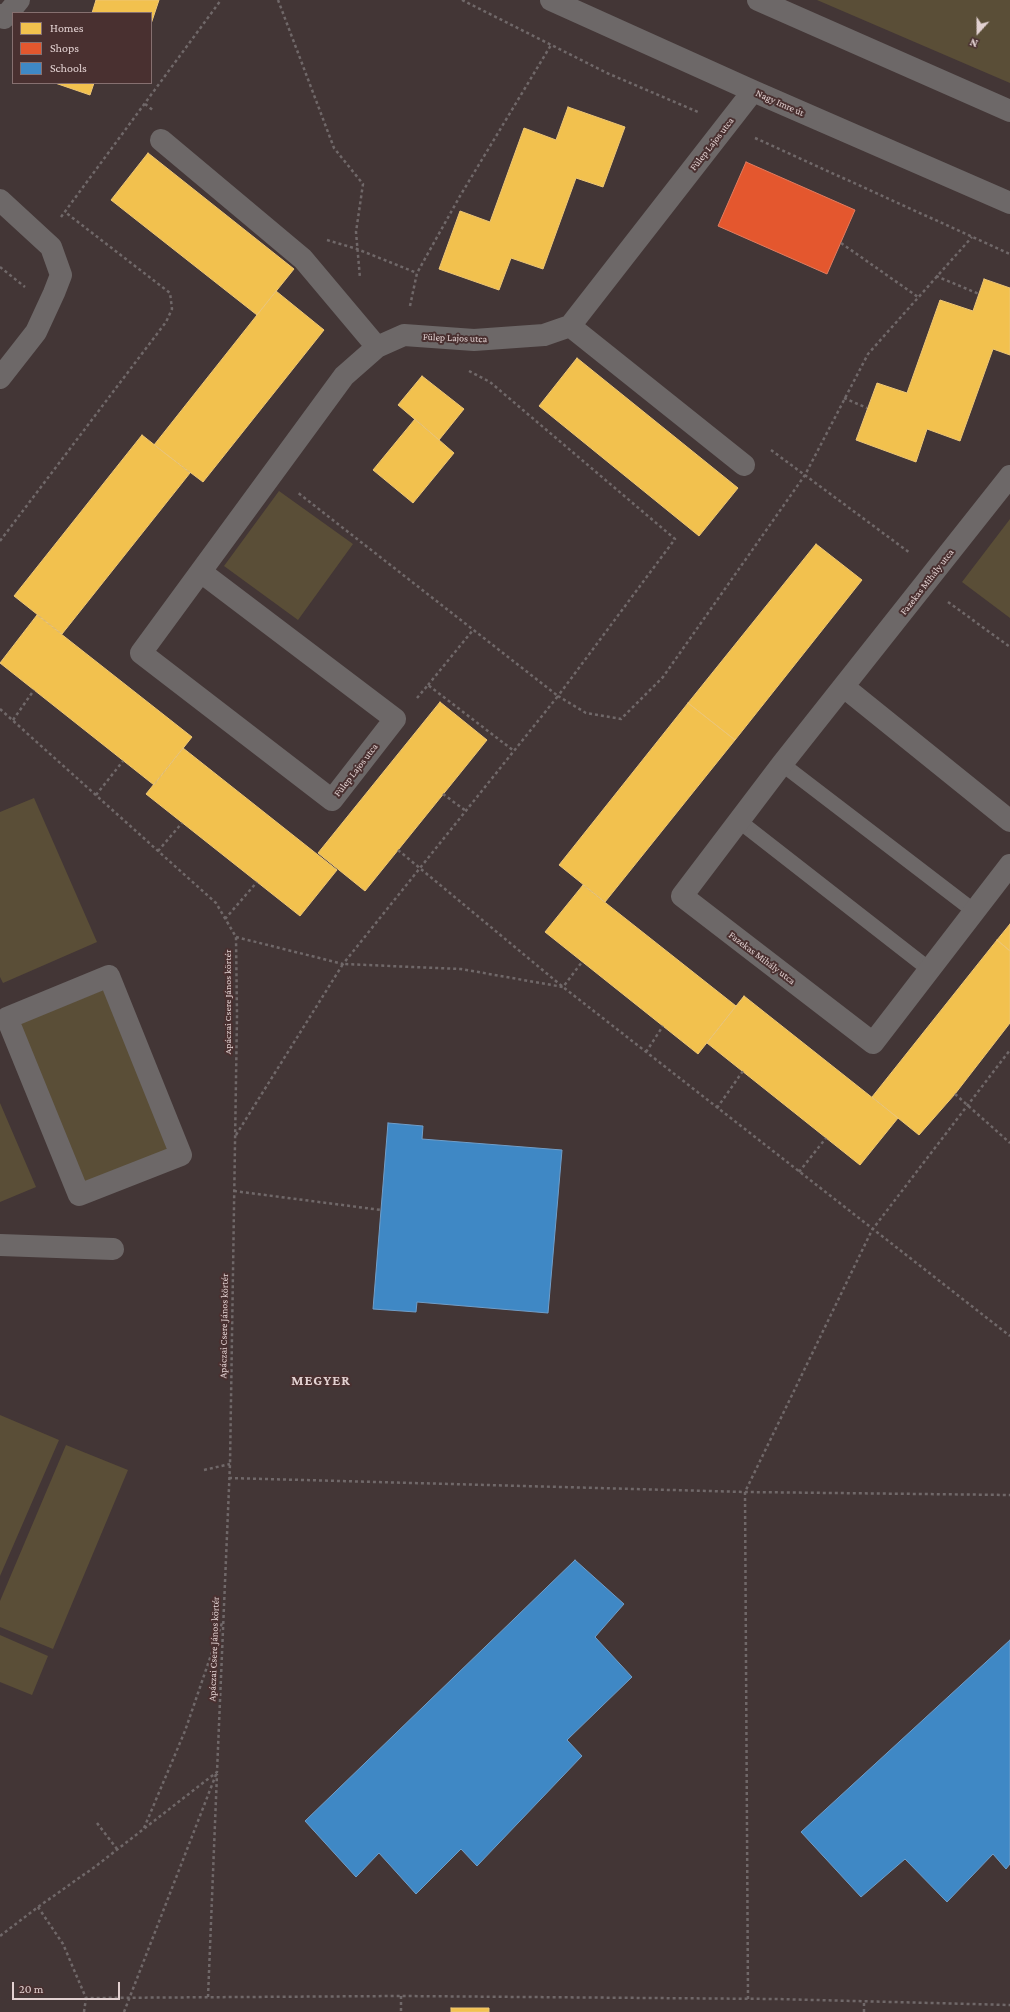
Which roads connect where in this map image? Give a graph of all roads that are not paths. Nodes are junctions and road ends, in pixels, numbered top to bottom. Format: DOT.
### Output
graph roads {
  1 [pos="19,0"];
  2 [pos="552,0"];
  3 [pos="758,0"];
  4 [pos="1,19"];
  5 [pos="753,91"];
  6 [pos="1010,111"];
  7 [pos="160,140"];
  8 [pos="0,200"];
  9 [pos="1010,203"];
  10 [pos="570,326"];
  11 [pos="378,347"];
  12 [pos="0,378"];
  13 [pos="744,465"];
  14 [pos="1010,476"];
  15 [pos="200,572"];
  16 [pos="844,687"];
  17 [pos="782,764"];
  18 [pos="739,821"];
  19 [pos="1010,821"];
  20 [pos="1010,865"];
  21 [pos="974,911"];
  22 [pos="930,970"];
  23 [pos="109,976"];
  24 [pos="0,1245"];
  25 [pos="113,1249"];
  1 -- 4 [label="street"];
  2 -- 5 [label="street, Nagy Imre út"];
  3 -- 6 [label="street"];
  5 -- 9 [label="street, Nagy Imre út"];
  5 -- 10 [label="street, Fülep Lajos utca"];
  7 -- 11 [label="street"];
  8 -- 12 [label="street"];
  10 -- 11 [label="street, Fülep Lajos utca"];
  10 -- 13 [label="street"];
  11 -- 15 [label="street, Fülep Lajos utca"];
  14 -- 16 [label="street, Fazekas Mihály utca"];
  15 -- 15 [label="street, Fülep Lajos utca"];
  16 -- 17 [label="street, Fazekas Mihály utca"];
  16 -- 19 [label="street"];
  17 -- 18 [label="street, Fazekas Mihály utca"];
  17 -- 21 [label="lane"];
  18 -- 22 [label="lane"];
  18 -- 22 [label="street, Fazekas Mihály utca"];
  20 -- 21 [label="street, Fazekas Mihály utca"];
  21 -- 22 [label="street, Fazekas Mihály utca"];
  23 -- 23 [label="street"];
  24 -- 25 [label="street"];
}
